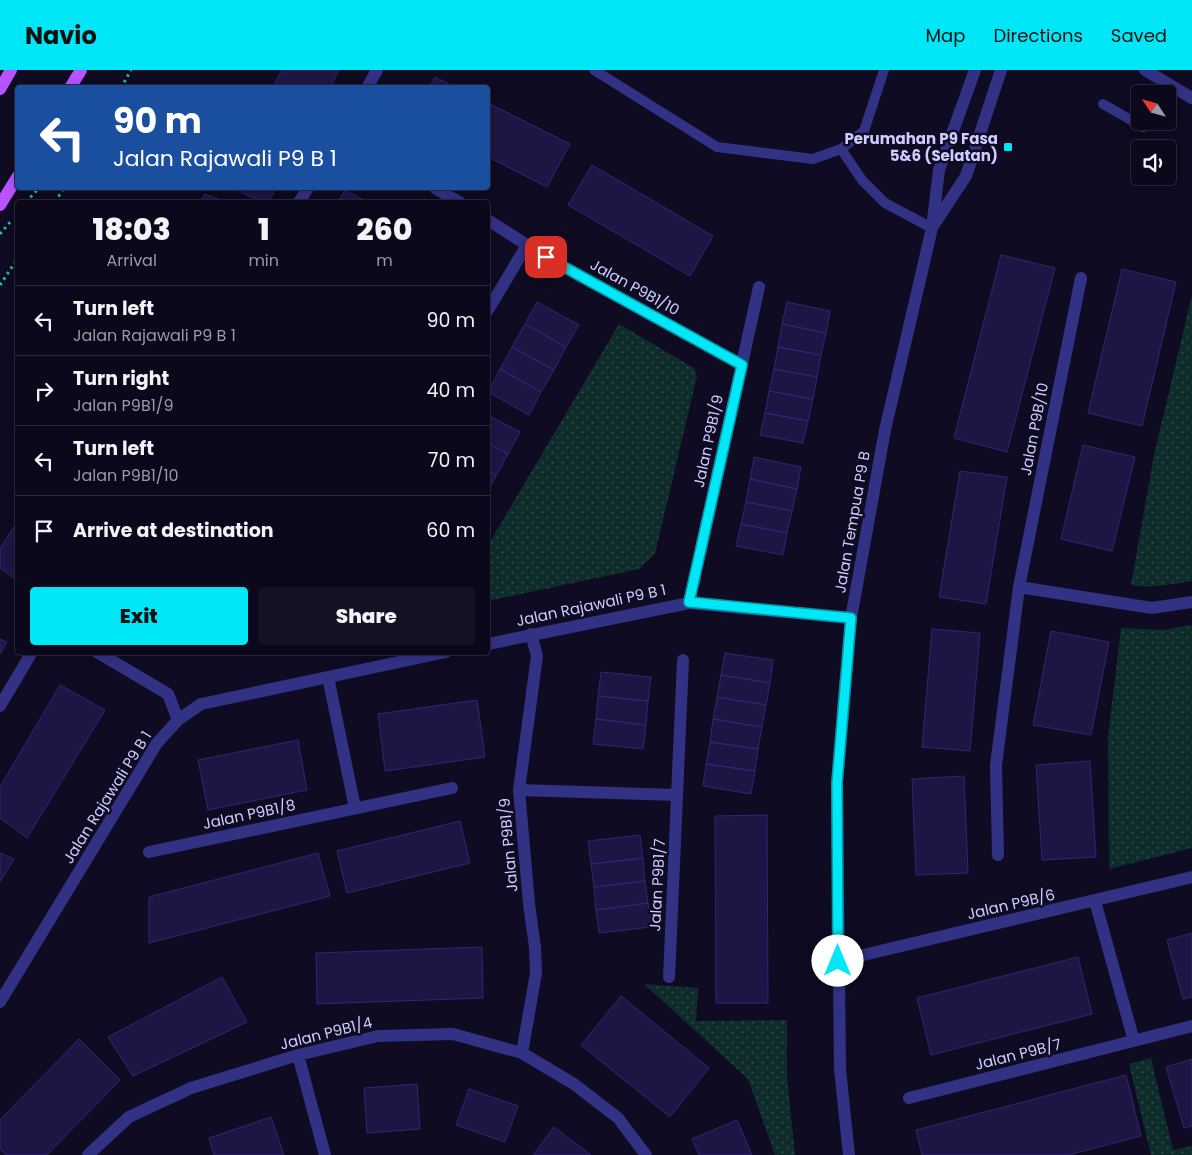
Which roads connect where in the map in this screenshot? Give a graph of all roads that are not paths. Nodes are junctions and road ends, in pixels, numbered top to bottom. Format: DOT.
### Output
graph roads {
  1 [pos="12,70"];
  2 [pos="81,70"];
  3 [pos="377,70"];
  4 [pos="594,70"];
  5 [pos="884,70"];
  6 [pos="975,70"];
  7 [pos="1001,70"];
  8 [pos="1153,72"];
  9 [pos="72,85"];
  10 [pos="369,85"];
  11 [pos="1164,85"];
  12 [pos="0,89"];
  13 [pos="1176,92"];
  14 [pos="1192,98"];
  15 [pos="1103,104"];
  16 [pos="1131,120"];
  17 [pos="841,149"];
  18 [pos="15,181"];
  19 [pos="438,190"];
  20 [pos="456,200"];
  21 [pos="0,205"];
  22 [pos="490,221"];
  23 [pos="932,228"];
  24 [pos="527,245"];
  25 [pos="1081,278"];
  26 [pos="759,287"];
  27 [pos="490,307"];
  28 [pos="742,365"];
  29 [pos="1019,587"];
  30 [pos="689,602"];
  31 [pos="1192,602"];
  32 [pos="851,618"];
  33 [pos="531,634"];
  34 [pos="490,644"];
  35 [pos="30,655"];
  36 [pos="102,655"];
  37 [pos="432,655"];
  38 [pos="683,660"];
  39 [pos="328,678"];
  40 [pos="0,706"];
  41 [pos="178,720"];
  42 [pos="452,788"];
  43 [pos="519,790"];
  44 [pos="677,795"];
  45 [pos="355,808"];
  46 [pos="149,852"];
  47 [pos="998,856"];
  48 [pos="1192,877"];
  49 [pos="1095,901"];
  50 [pos="838,961"];
  51 [pos="669,976"];
  52 [pos="0,1002"];
  53 [pos="1192,1026"];
  54 [pos="1134,1041"];
  55 [pos="522,1053"];
  56 [pos="298,1055"];
  57 [pos="909,1098"];
  58 [pos="88,1155"];
  59 [pos="326,1155"];
  60 [pos="646,1155"];
  61 [pos="848,1155"];
  1 -- 12 [label="main road"];
  2 -- 9 [label="main road"];
  3 -- 10 [label="street"];
  4 -- 17 [label="lane"];
  5 -- 17 [label="lane"];
  6 -- 23 [label="street, Jalan Tempua P9 B"];
  7 -- 23 [label="street, Jalan Tempua P9 B"];
  8 -- 11 [label="street"];
  13 -- 14 [label="street"];
  15 -- 16 [label="lane"];
  17 -- 23 [label="lane"];
  18 -- 21 [label="main road"];
  19 -- 20 [label="street"];
  22 -- 24 [label="street, Jalan P9B1/10"];
  23 -- 32 [label="street, Jalan Tempua P9 B"];
  24 -- 27 [label="street"];
  24 -- 28 [label="street, Jalan P9B1/10"];
  25 -- 29 [label="street, Jalan P9B/10"];
  26 -- 28 [label="street, Jalan P9B1/9"];
  28 -- 30 [label="street, Jalan P9B1/9"];
  29 -- 31 [label="street"];
  29 -- 47 [label="street, Jalan P9B/10"];
  30 -- 32 [label="street, Jalan Rajawali P9 B 1"];
  30 -- 33 [label="street, Jalan Rajawali P9 B 1"];
  32 -- 50 [label="street, Jalan Tempua P9 B"];
  33 -- 34 [label="street, Jalan Rajawali P9 B 1"];
  33 -- 43 [label="street, Jalan P9B1/9"];
  35 -- 40 [label="street"];
  36 -- 41 [label="street"];
  37 -- 39 [label="street, Jalan Rajawali P9 B 1"];
  38 -- 44 [label="street, Jalan P9B1/7"];
  39 -- 41 [label="street, Jalan Rajawali P9 B 1"];
  39 -- 45 [label="street"];
  41 -- 52 [label="street, Jalan Rajawali P9 B 1"];
  42 -- 45 [label="street, Jalan P9B1/8"];
  43 -- 44 [label="street"];
  43 -- 55 [label="street, Jalan P9B1/9"];
  44 -- 51 [label="street, Jalan P9B1/7"];
  45 -- 46 [label="street, Jalan P9B1/8"];
  48 -- 49 [label="street, Jalan P9B/6"];
  49 -- 50 [label="street, Jalan P9B/6"];
  49 -- 54 [label="street"];
  50 -- 61 [label="street, Jalan Tempua P9 B"];
  53 -- 54 [label="street, Jalan P9B/7"];
  54 -- 57 [label="street, Jalan P9B/7"];
  55 -- 56 [label="street, Jalan P9B1/4"];
  55 -- 60 [label="street, Jalan P9B1/4"];
  56 -- 58 [label="street, Jalan P9B1/4"];
  56 -- 59 [label="street"];
}
